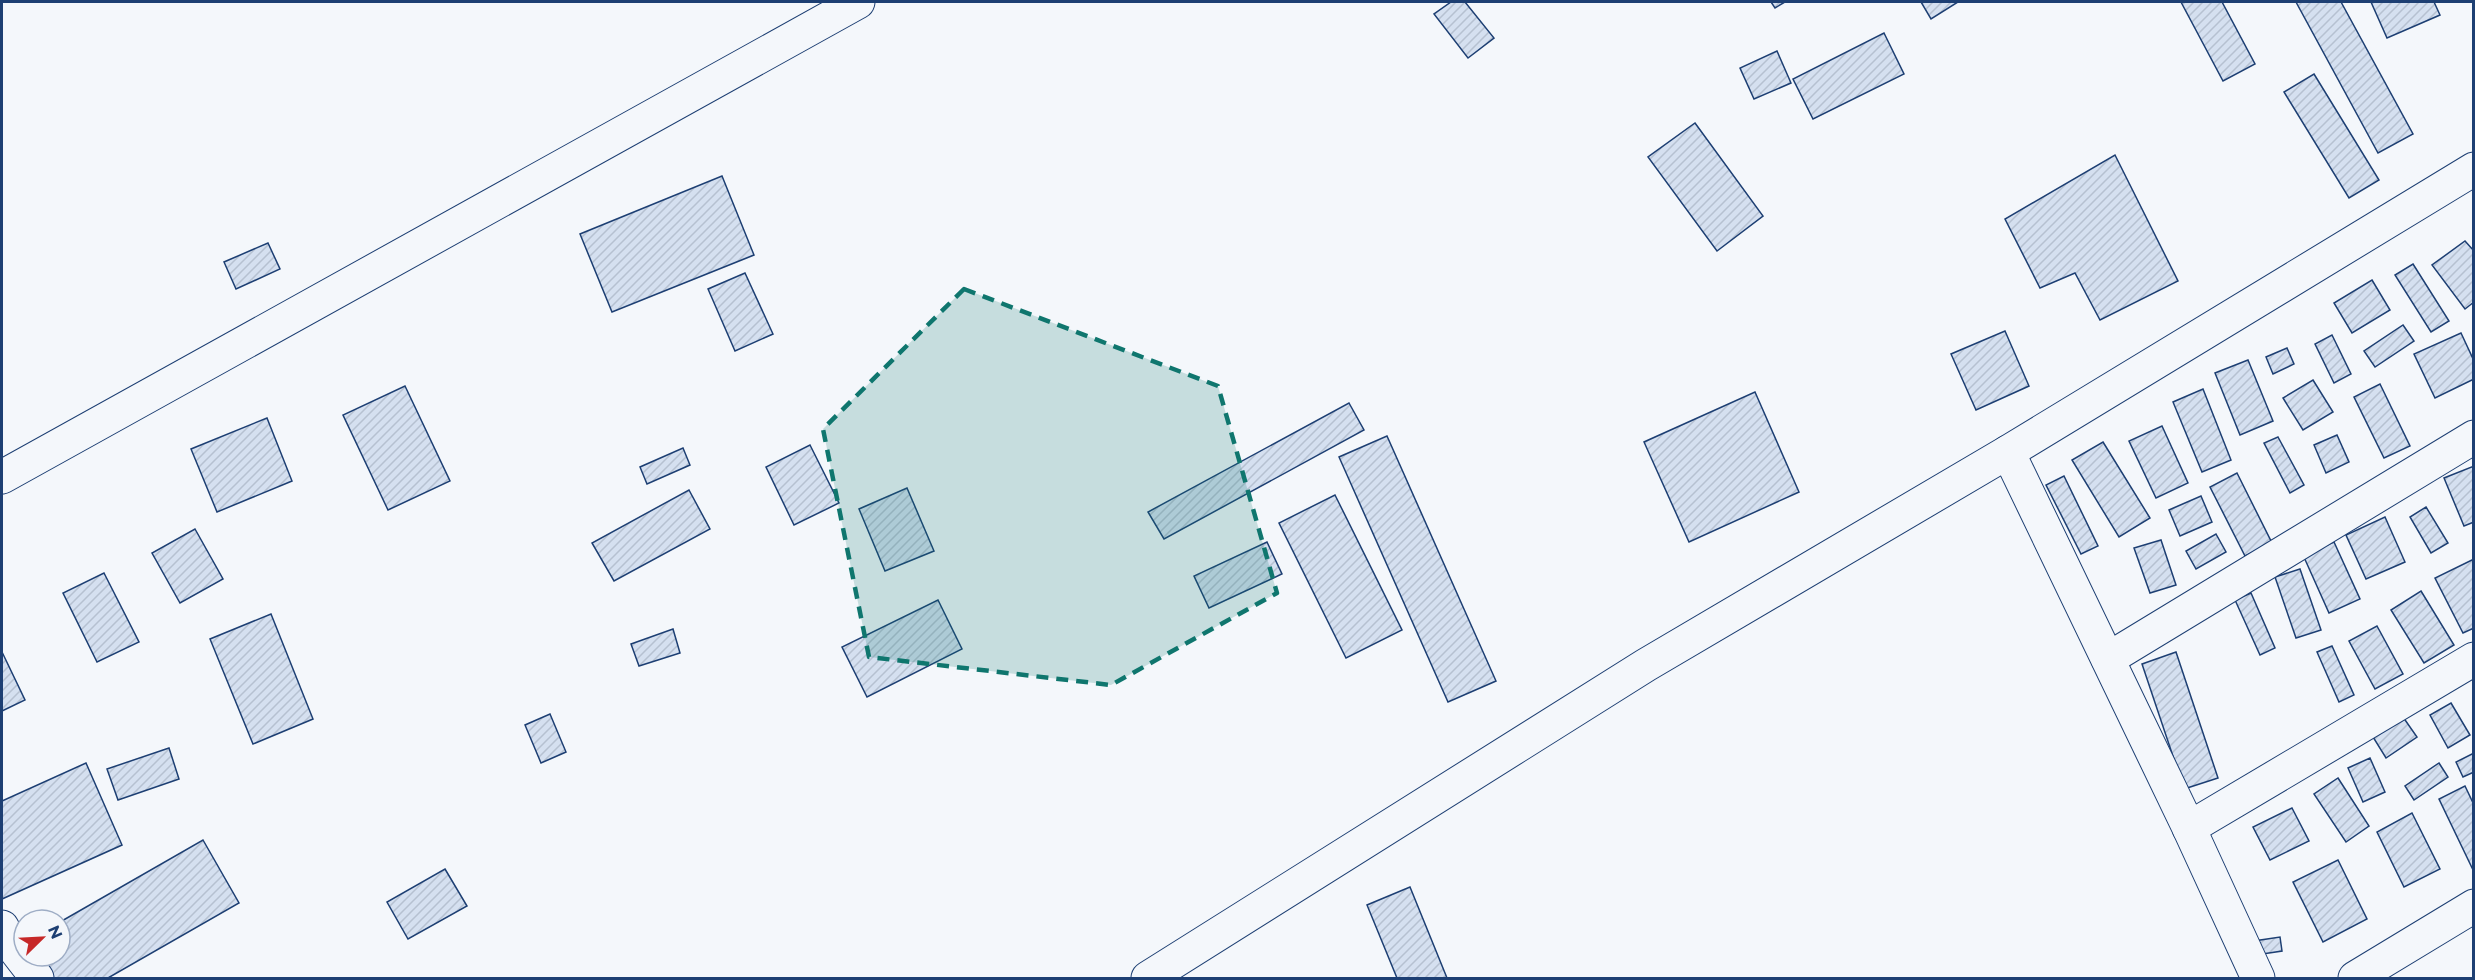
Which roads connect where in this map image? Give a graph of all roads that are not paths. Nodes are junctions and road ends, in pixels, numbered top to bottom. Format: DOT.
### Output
graph roads {
  1 [pos="858,2"];
  2 [pos="2474,169"];
  3 [pos="2474,437"];
  4 [pos="2008,452"];
  5 [pos="2,477"];
  6 [pos="2108,659"];
  7 [pos="2474,659"];
  8 [pos="2189,828"];
  9 [pos="2474,906"];
  10 [pos="2,927"];
  11 [pos="37,978"];
  12 [pos="1148,978"];
  13 [pos="2258,978"];
  14 [pos="2355,978"];
  1 -- 5 [label="street"];
  2 -- 4 [label="street"];
  3 -- 6 [label="street"];
  4 -- 6 [label="street"];
  4 -- 12 [label="street"];
  6 -- 8 [label="street"];
  7 -- 8 [label="street"];
  8 -- 13 [label="street"];
  9 -- 14 [label="street"];
  10 -- 11 [label="street"];
}
